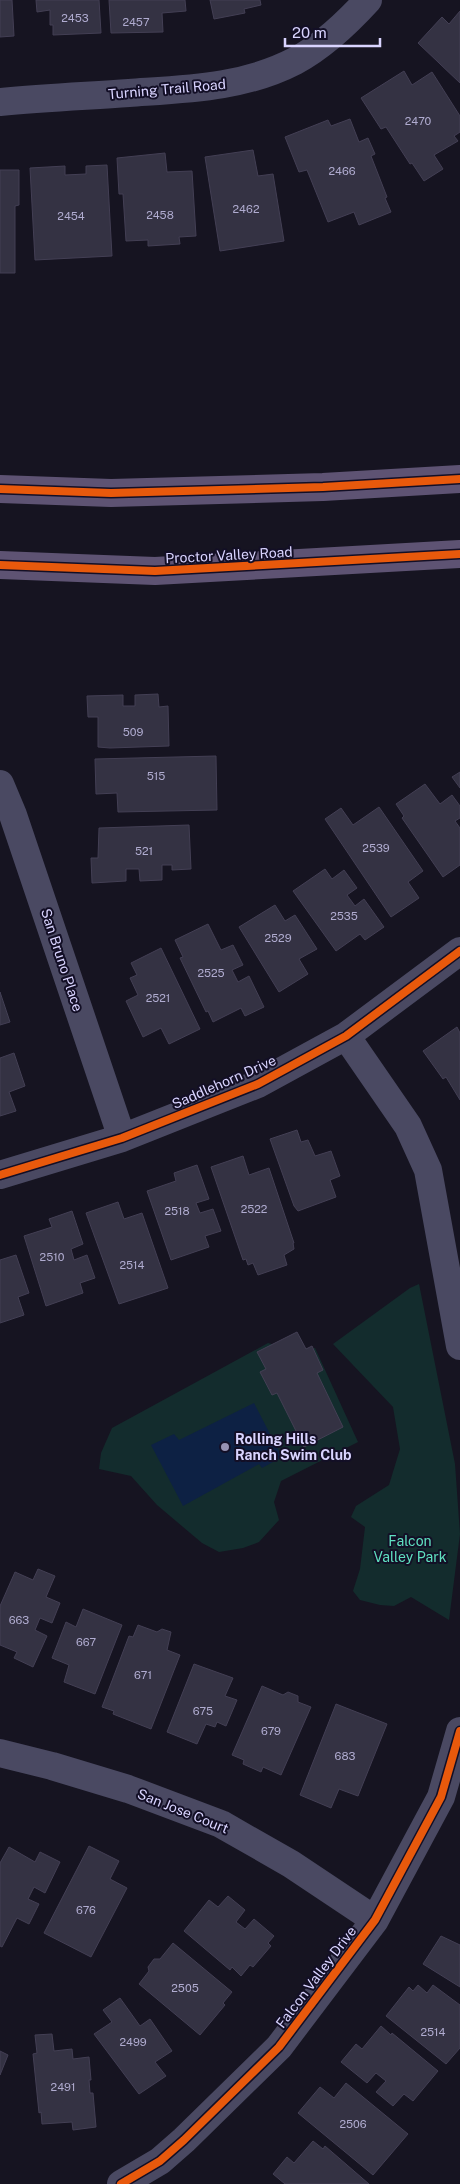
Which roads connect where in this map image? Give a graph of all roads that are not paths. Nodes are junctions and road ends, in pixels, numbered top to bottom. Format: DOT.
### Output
graph roads {
  1 [pos="368,0"];
  2 [pos="0,102"];
  3 [pos="460,479"];
  4 [pos="0,489"];
  5 [pos="460,554"];
  6 [pos="0,565"];
  7 [pos="0,784"];
  8 [pos="460,950"];
  9 [pos="346,1036"];
  10 [pos="122,1138"];
  11 [pos="0,1175"];
  12 [pos="460,1346"];
  13 [pos="460,1731"];
  14 [pos="0,1753"];
  15 [pos="375,1920"];
  16 [pos="121,2184"];
  1 -- 2 [label="street, Turning Trail Road"];
  3 -- 4 [label="main road"];
  5 -- 6 [label="main road, Proctor Valley Road"];
  7 -- 10 [label="street, San Bruno Place"];
  8 -- 9 [label="street, Saddlehorn Drive"];
  9 -- 10 [label="street, Saddlehorn Drive"];
  9 -- 12 [label="street"];
  10 -- 11 [label="street, Saddlehorn Drive"];
  13 -- 15 [label="street, Falcon Valley Drive"];
  14 -- 15 [label="street, San Jose Court"];
  15 -- 16 [label="street, Falcon Valley Drive"];
}
